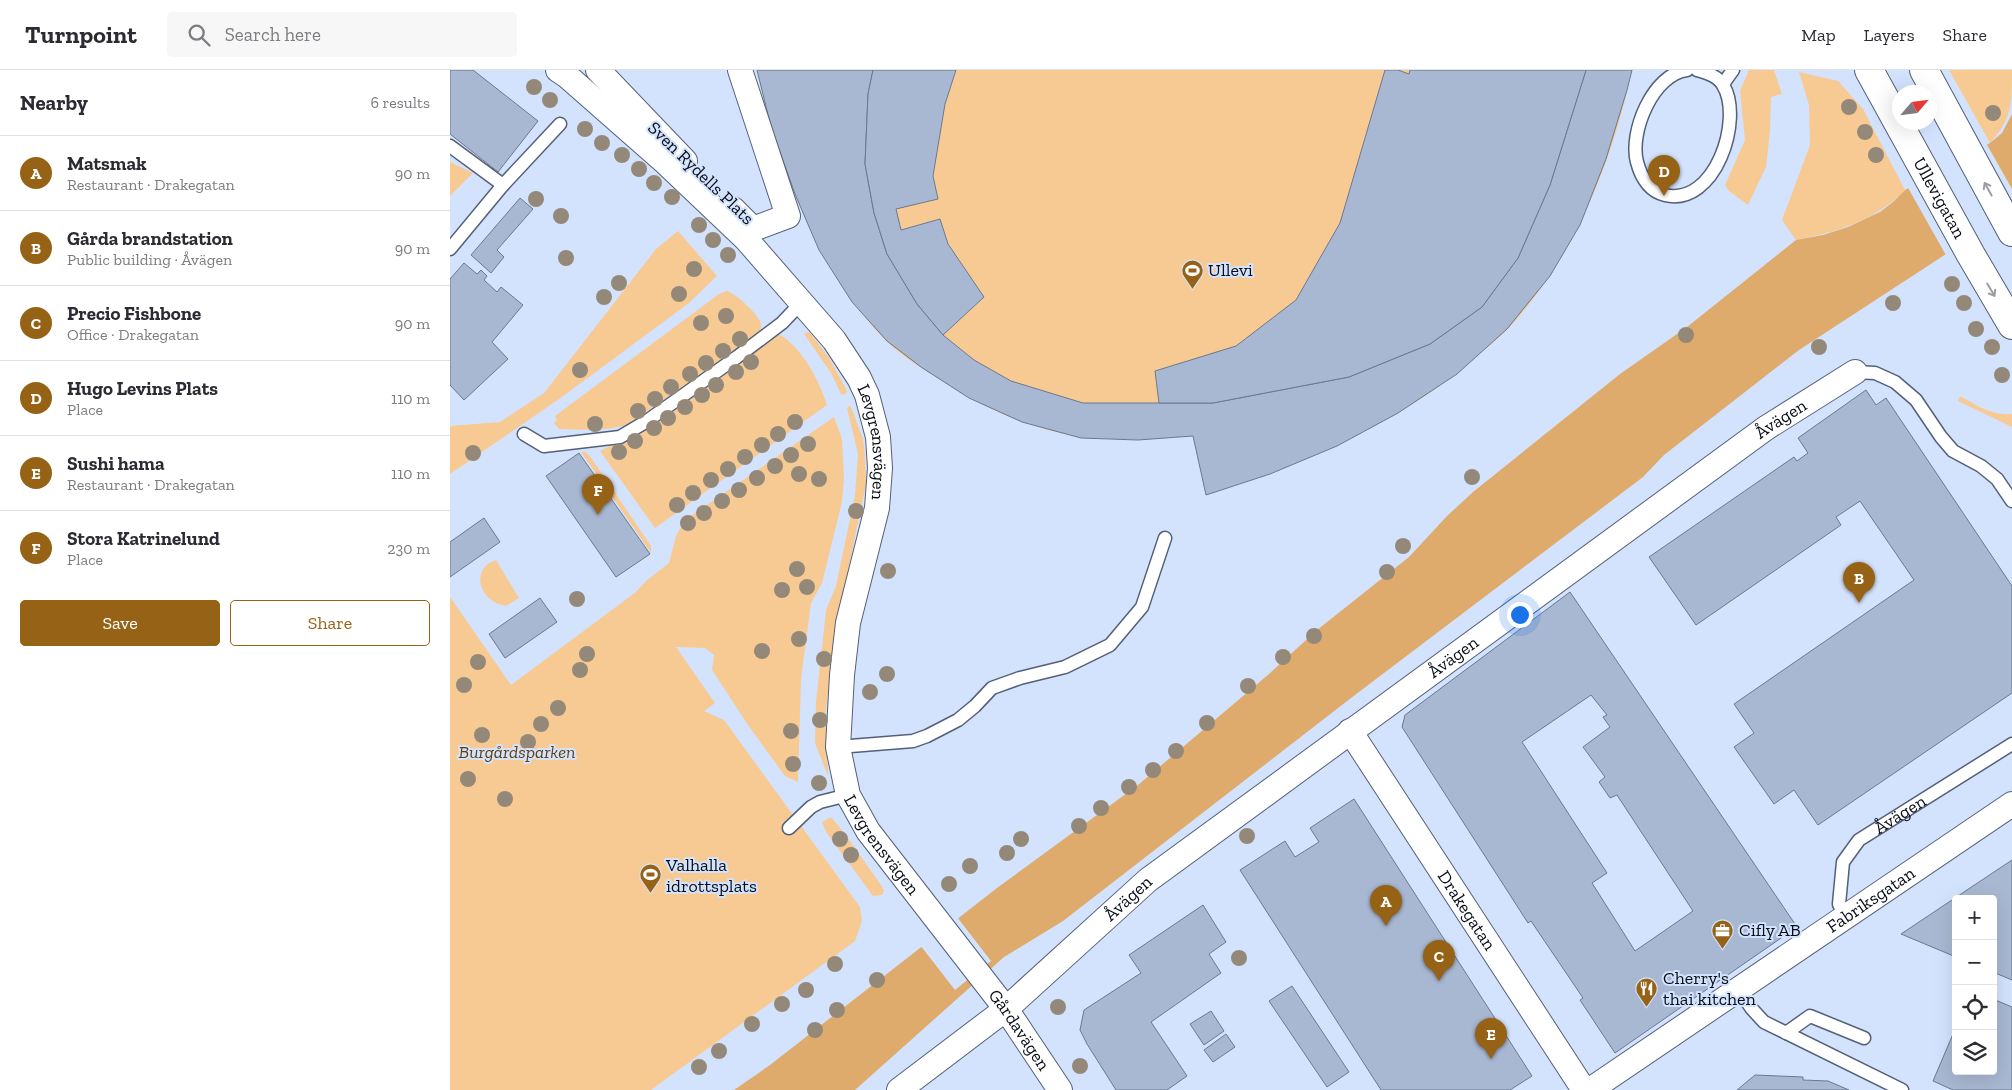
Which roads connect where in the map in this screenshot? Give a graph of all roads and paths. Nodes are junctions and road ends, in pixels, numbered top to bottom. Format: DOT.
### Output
graph roads {
  1 [pos="598,70"];
  2 [pos="740,70"];
  3 [pos="1687,70"];
  4 [pos="1698,70"];
  5 [pos="1733,70"];
  6 [pos="1869,70"];
  7 [pos="1924,70"];
  8 [pos="563,72"];
  9 [pos="1723,84"];
  10 [pos="560,124"];
  11 [pos="450,146"];
  12 [pos="503,185"];
  13 [pos="2012,232"];
  14 [pos="452,242"];
  15 [pos="802,302"];
  16 [pos="2012,325"];
  17 [pos="1855,372"];
  18 [pos="524,434"];
  19 [pos="2012,501"];
  20 [pos="1165,538"];
  21 [pos="1350,731"];
  22 [pos="2012,744"];
  23 [pos="838,747"];
  24 [pos="848,795"];
  25 [pos="2008,808"];
  26 [pos="789,828"];
  27 [pos="1845,917"];
  28 [pos="976,970"];
  29 [pos="1738,989"];
  30 [pos="1006,1008"];
  31 [pos="1786,1033"];
  32 [pos="1864,1038"];
  33 [pos="899,1090"];
  34 [pos="1060,1090"];
  35 [pos="1584,1090"];
  36 [pos="1590,1090"];
  37 [pos="1902,1090"];
  1 -- 2 [label="street, Sven Rydells Plats"];
  3 -- 9 [label="lane"];
  4 -- 9 [label="lane"];
  5 -- 9 [label="lane"];
  6 -- 16 [label="main road, Ullevigatan, one-way"];
  13 -- 7 [label="main road, one-way"];
  8 -- 15 [label="street, Levgrensvägen"];
  10 -- 12 [label="lane"];
  11 -- 12 [label="lane"];
  12 -- 14 [label="lane"];
  15 -- 18 [label="lane"];
  15 -- 23 [label="street, Levgrensvägen"];
  17 -- 19 [label="lane, Åvägen"];
  17 -- 21 [label="street, Åvägen"];
  20 -- 23 [label="lane"];
  21 -- 30 [label="street, Åvägen"];
  21 -- 35 [label="street, Drakegatan"];
  22 -- 27 [label="lane, Åvägen"];
  23 -- 24 [label="street, Levgrensvägen"];
  24 -- 26 [label="lane"];
  24 -- 28 [label="street, Levgrensvägen"];
  25 -- 27 [label="street, Fabriksgatan"];
  27 -- 29 [label="street, Fabriksgatan"];
  28 -- 30 [label="street, Gårdavägen"];
  29 -- 31 [label="lane"];
  29 -- 36 [label="street, Fabriksgatan"];
  30 -- 33 [label="street, Åvägen"];
  30 -- 34 [label="street, Gårdavägen"];
  31 -- 32 [label="lane"];
  31 -- 37 [label="lane"];
}
